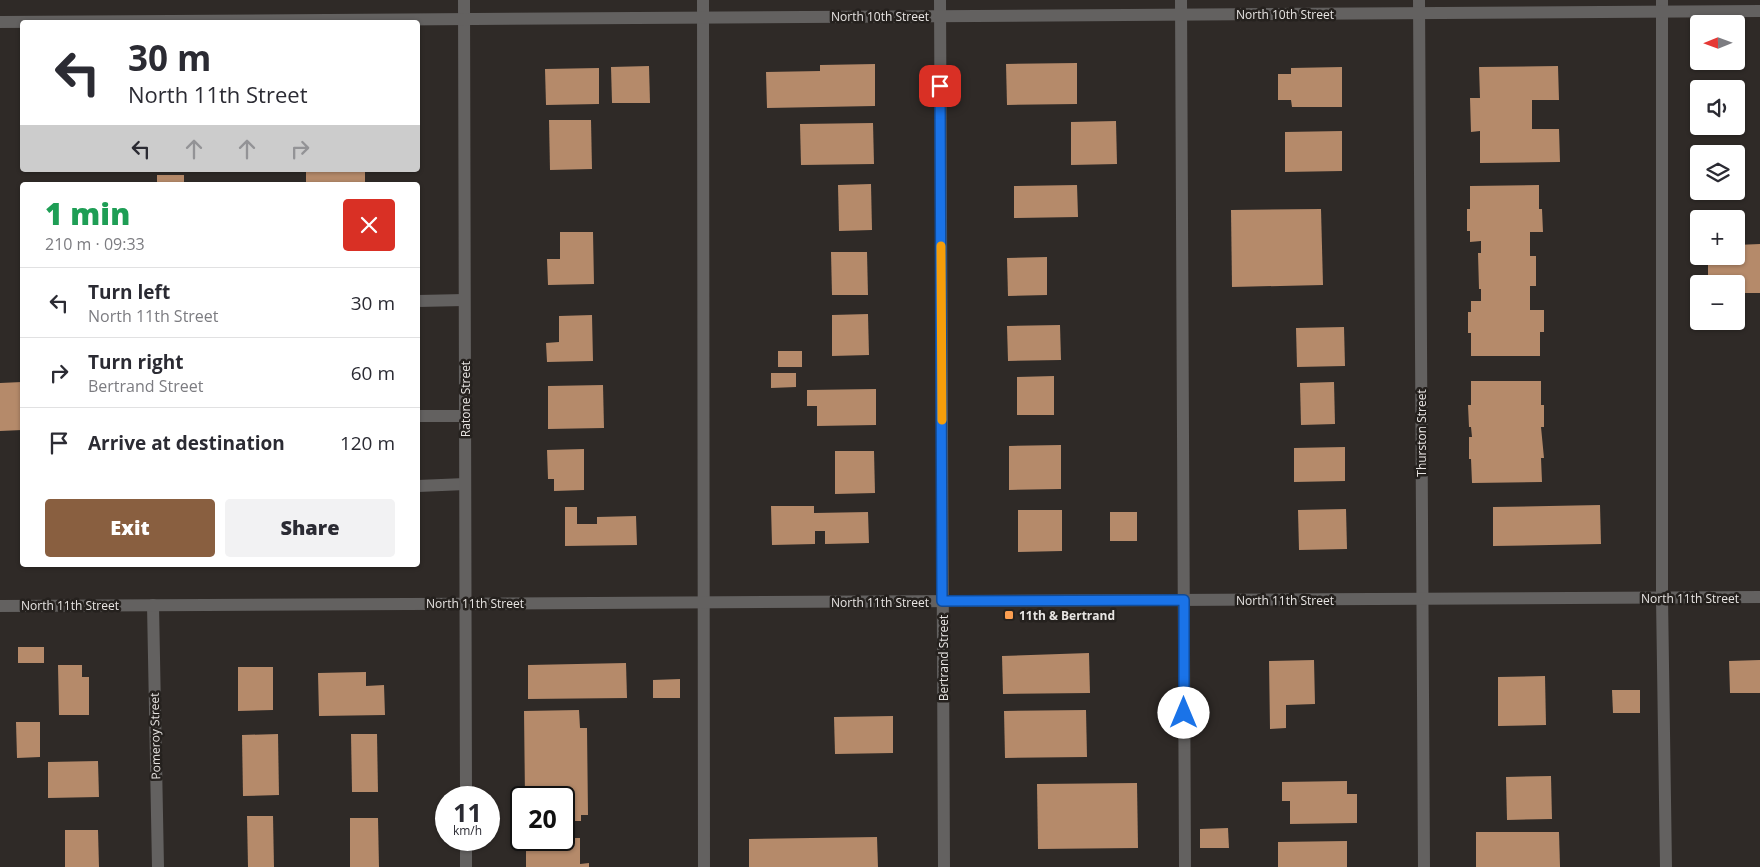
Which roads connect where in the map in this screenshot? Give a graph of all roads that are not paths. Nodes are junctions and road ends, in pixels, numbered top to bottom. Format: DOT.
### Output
graph roads {
  1 [pos="464,0"];
  2 [pos="703,0"];
  3 [pos="940,0"];
  4 [pos="1181,0"];
  5 [pos="1419,6"];
  6 [pos="1662,6"];
  7 [pos="1760,11"];
  8 [pos="1181,14"];
  9 [pos="940,16"];
  10 [pos="703,18"];
  11 [pos="464,19"];
  12 [pos="309,20"];
  13 [pos="0,22"];
  14 [pos="20,22"];
  15 [pos="464,300"];
  16 [pos="420,301"];
  17 [pos="420,416"];
  18 [pos="465,416"];
  19 [pos="465,484"];
  20 [pos="420,486"];
  21 [pos="1662,598"];
  22 [pos="1760,598"];
  23 [pos="1422,599"];
  24 [pos="1184,600"];
  25 [pos="942,601"];
  26 [pos="704,602"];
  27 [pos="466,604"];
  28 [pos="153,605"];
  29 [pos="0,606"];
  30 [pos="466,786"];
  31 [pos="466,851"];
  32 [pos="158,867"];
  33 [pos="466,867"];
  34 [pos="704,867"];
  35 [pos="944,867"];
  36 [pos="1185,867"];
  37 [pos="1424,867"];
  38 [pos="1666,867"];
  1 -- 11 [label="street, Ratone Street"];
  2 -- 10 [label="street"];
  3 -- 9 [label="street, Bertrand Street"];
  4 -- 8 [label="street"];
  5 -- 6 [label="street, North 10th Street"];
  5 -- 8 [label="street, North 10th Street"];
  5 -- 23 [label="street, Thurston Street"];
  6 -- 7 [label="street, North 10th Street"];
  6 -- 21 [label="street"];
  8 -- 9 [label="street, North 10th Street"];
  8 -- 24 [label="street"];
  9 -- 10 [label="street, North 10th Street"];
  9 -- 25 [label="street, Bertrand Street"];
  10 -- 11 [label="street, North 10th Street"];
  10 -- 26 [label="street"];
  11 -- 12 [label="street, North 10th Street"];
  11 -- 15 [label="street, Ratone Street"];
  13 -- 14 [label="street, North 10th Street"];
  15 -- 16 [label="street"];
  15 -- 18 [label="street, Ratone Street"];
  17 -- 18 [label="street"];
  18 -- 19 [label="street, Ratone Street"];
  19 -- 20 [label="street"];
  19 -- 27 [label="street, Ratone Street"];
  21 -- 22 [label="street, North 11th Street"];
  21 -- 23 [label="street, North 11th Street"];
  21 -- 38 [label="street"];
  23 -- 24 [label="street, North 11th Street"];
  23 -- 37 [label="street, Thurston Street"];
  24 -- 25 [label="street, North 11th Street"];
  24 -- 36 [label="street"];
  25 -- 26 [label="street, North 11th Street"];
  25 -- 35 [label="street, Bertrand Street"];
  26 -- 27 [label="street, North 11th Street"];
  26 -- 34 [label="street"];
  27 -- 28 [label="street, North 11th Street"];
  27 -- 30 [label="street, Ratone Street"];
  28 -- 29 [label="street, North 11th Street"];
  28 -- 32 [label="street, Pomeroy Street"];
  31 -- 33 [label="street"];
}
